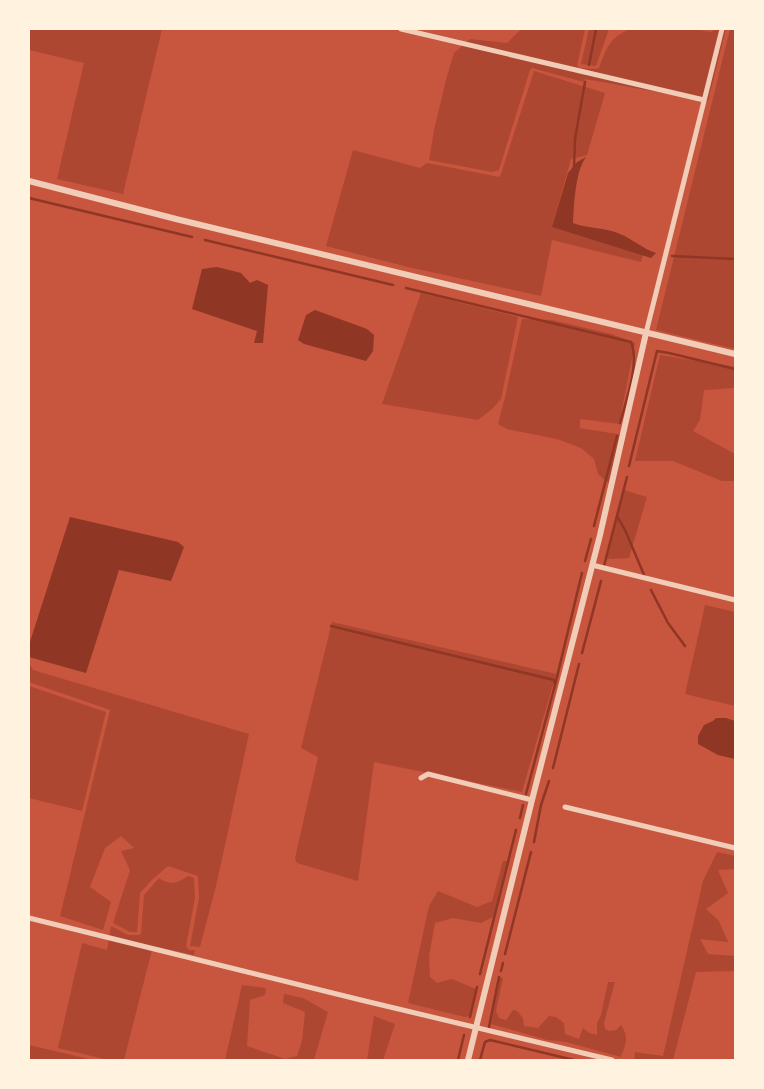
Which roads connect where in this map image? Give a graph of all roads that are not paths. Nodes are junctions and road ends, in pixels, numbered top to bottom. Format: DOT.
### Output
graph roads {
  1 [pos="402,29"];
  2 [pos="722,29"];
  3 [pos="704,100"];
  4 [pos="29,181"];
  5 [pos="646,333"];
  6 [pos="735,354"];
  7 [pos="592,565"];
  8 [pos="735,600"];
  9 [pos="420,778"];
  10 [pos="532,800"];
  11 [pos="566,807"];
  12 [pos="735,848"];
  13 [pos="29,918"];
  14 [pos="476,1028"];
  15 [pos="468,1060"];
  16 [pos="612,1060"];
  1 -- 3 [label="street"];
  2 -- 3 [label="street"];
  3 -- 5 [label="street"];
  4 -- 5 [label="street"];
  5 -- 6 [label="street"];
  5 -- 7 [label="street"];
  7 -- 8 [label="street"];
  7 -- 10 [label="street"];
  9 -- 10 [label="street"];
  10 -- 14 [label="street"];
  11 -- 12 [label="street"];
  13 -- 14 [label="street"];
  14 -- 15 [label="street"];
  14 -- 16 [label="street"];
}
